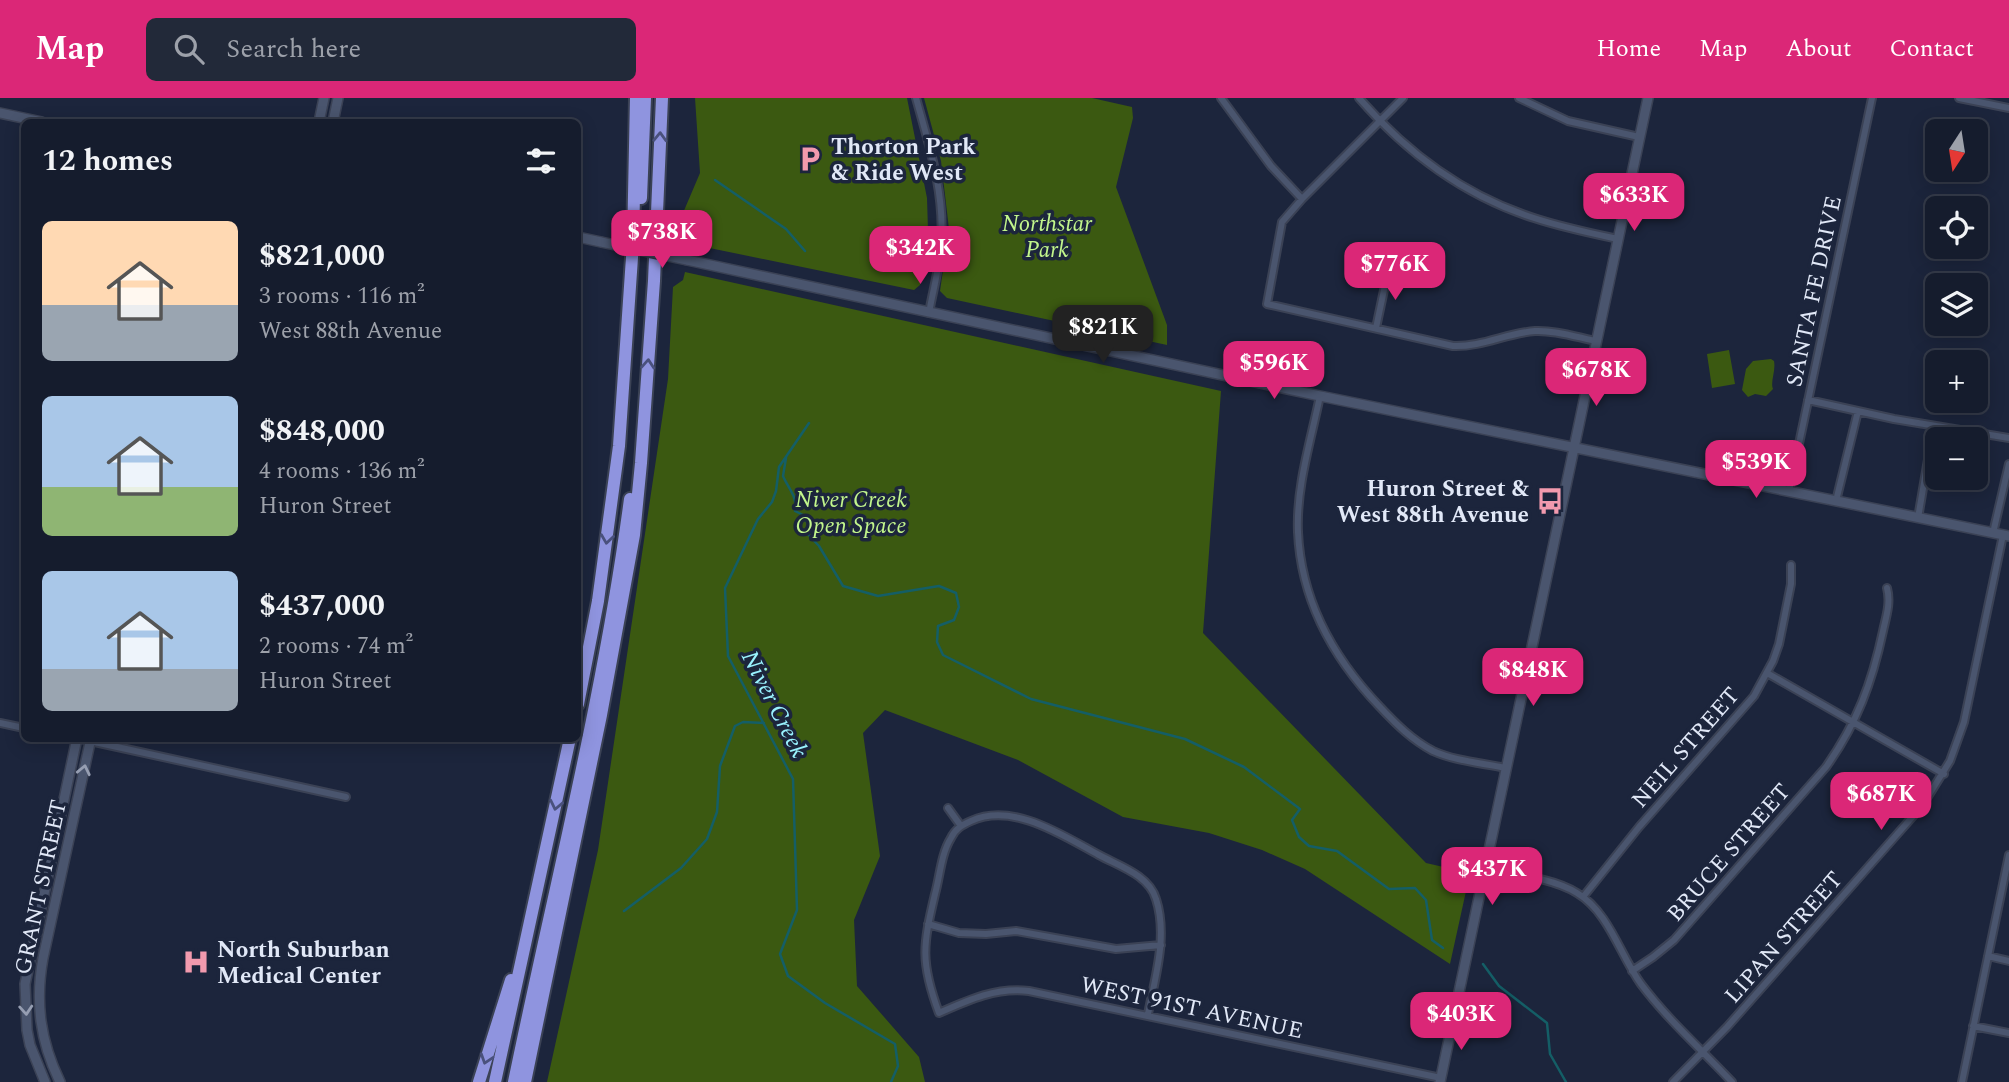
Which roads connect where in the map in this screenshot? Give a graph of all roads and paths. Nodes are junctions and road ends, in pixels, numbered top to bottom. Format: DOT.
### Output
graph roads {
  1 [pos="324,98"];
  2 [pos="338,98"];
  3 [pos="636,98"];
  4 [pos="645,98"];
  5 [pos="662,98"];
  6 [pos="916,98"];
  7 [pos="1221,98"];
  8 [pos="1359,98"];
  9 [pos="1403,98"];
  10 [pos="1519,98"];
  11 [pos="1648,98"];
  12 [pos="1872,98"];
  13 [pos="1959,98"];
  14 [pos="2009,108"];
  15 [pos="0,113"];
  16 [pos="28,119"];
  17 [pos="320,119"];
  18 [pos="334,119"];
  19 [pos="1380,121"];
  20 [pos="1639,137"];
  21 [pos="1302,199"];
  22 [pos="581,238"];
  23 [pos="1618,239"];
  24 [pos="638,247"];
  25 [pos="1388,271"];
  26 [pos="929,313"];
  27 [pos="1376,328"];
  28 [pos="1596,341"];
  29 [pos="1320,396"];
  30 [pos="1808,400"];
  31 [pos="1858,411"];
  32 [pos="2009,438"];
  33 [pos="1573,448"];
  34 [pos="2009,464"];
  35 [pos="1925,474"];
  36 [pos="1789,491"];
  37 [pos="1836,501"];
  38 [pos="1917,518"];
  39 [pos="2001,535"];
  40 [pos="1791,565"];
  41 [pos="1887,588"];
  42 [pos="1767,673"];
  43 [pos="581,689"];
  44 [pos="0,723"];
  45 [pos="1853,723"];
  46 [pos="21,727"];
  47 [pos="76,742"];
  48 [pos="91,742"];
  49 [pos="100,742"];
  50 [pos="569,742"];
  51 [pos="1506,768"];
  52 [pos="1944,774"];
  53 [pos="346,797"];
  54 [pos="948,808"];
  55 [pos="961,826"];
  56 [pos="2009,855"];
  57 [pos="1484,869"];
  58 [pos="2005,888"];
  59 [pos="1583,897"];
  60 [pos="535,900"];
  61 [pos="928,924"];
  62 [pos="1161,945"];
  63 [pos="1988,956"];
  64 [pos="2009,961"];
  65 [pos="1632,971"];
  66 [pos="1148,1014"];
  67 [pos="1973,1026"];
  68 [pos="2009,1032"];
  69 [pos="1703,1052"];
  70 [pos="1440,1080"];
  71 [pos="522,1081"];
  72 [pos="45,1082"];
  73 [pos="60,1082"];
  74 [pos="479,1082"];
  75 [pos="496,1082"];
  76 [pos="1673,1082"];
  77 [pos="1732,1082"];
  78 [pos="1962,1082"];
  1 -- 17 [label="main road"];
  2 -- 18 [label="main road"];
  3 -- 24 [label="highway"];
  4 -- 24 [label="highway"];
  71 -- 5 [label="highway, one-way"];
  6 -- 26 [label="street"];
  7 -- 21 [label="street"];
  8 -- 19 [label="street"];
  9 -- 19 [label="street"];
  10 -- 20 [label="street"];
  11 -- 20 [label="main road"];
  12 -- 30 [label="street, SANTA FE DRIVE"];
  13 -- 14 [label="street"];
  15 -- 16 [label="main road"];
  19 -- 21 [label="street"];
  19 -- 23 [label="street"];
  20 -- 23 [label="main road"];
  21 -- 27 [label="street"];
  22 -- 24 [label="main road, bridge"];
  23 -- 28 [label="main road"];
  24 -- 26 [label="main road, bridge"];
  24 -- 43 [label="highway, one-way"];
  25 -- 27 [label="street"];
  26 -- 29 [label="main road"];
  27 -- 28 [label="street"];
  28 -- 33 [label="main road"];
  29 -- 33 [label="main road"];
  29 -- 51 [label="street"];
  30 -- 31 [label="street"];
  30 -- 36 [label="street, SANTA FE DRIVE"];
  31 -- 32 [label="street"];
  31 -- 37 [label="street"];
  33 -- 36 [label="main road"];
  33 -- 51 [label="main road"];
  34 -- 39 [label="street, LIPAN STREET"];
  35 -- 38 [label="street"];
  36 -- 37 [label="main road"];
  37 -- 38 [label="main road"];
  38 -- 39 [label="main road"];
  39 -- 52 [label="street, LIPAN STREET"];
  40 -- 42 [label="street, NEIL STREET"];
  41 -- 45 [label="street, BRUCE STREET"];
  42 -- 45 [label="street"];
  42 -- 59 [label="street, NEIL STREET"];
  44 -- 46 [label="street"];
  45 -- 52 [label="street"];
  45 -- 65 [label="street, BRUCE STREET"];
  47 -- 72 [label="main road, GRANT STREET, one-way"];
  73 -- 48 [label="main road, GRANT STREET, one-way"];
  49 -- 53 [label="street"];
  50 -- 60 [label="highway, one-way"];
  51 -- 57 [label="main road"];
  52 -- 69 [label="street, LIPAN STREET"];
  54 -- 55 [label="street"];
  55 -- 61 [label="street"];
  55 -- 62 [label="street"];
  56 -- 58 [label="street"];
  57 -- 59 [label="street"];
  57 -- 70 [label="main road"];
  58 -- 63 [label="street"];
  59 -- 65 [label="street"];
  60 -- 74 [label="highway, one-way"];
  60 -- 75 [label="highway"];
  61 -- 62 [label="street"];
  61 -- 66 [label="street, WEST 91ST AVENUE"];
  62 -- 66 [label="street"];
  63 -- 64 [label="street"];
  63 -- 67 [label="street"];
  65 -- 69 [label="street"];
  66 -- 70 [label="street, WEST 91ST AVENUE"];
  67 -- 68 [label="street"];
  67 -- 78 [label="street"];
  69 -- 76 [label="street, LIPAN STREET"];
  69 -- 77 [label="street"];
}
